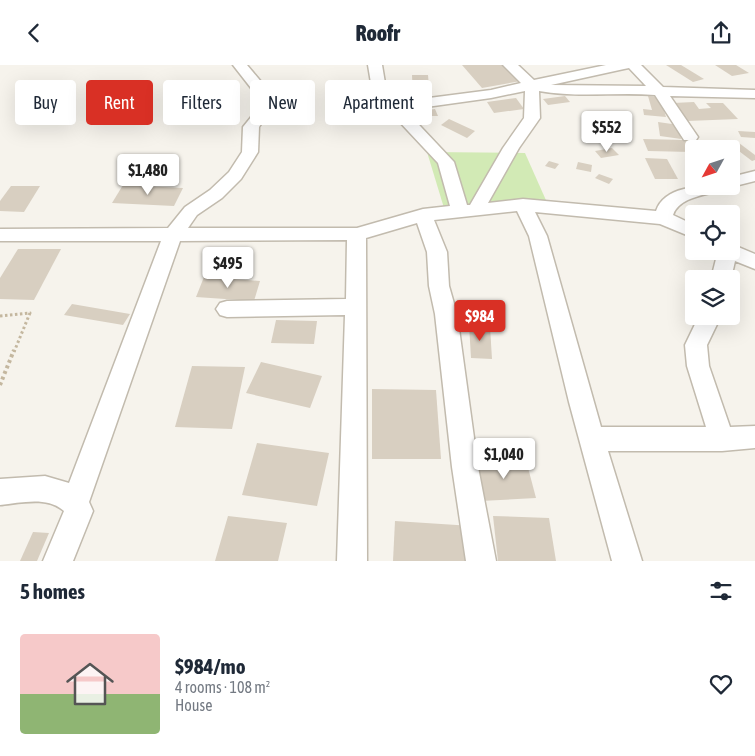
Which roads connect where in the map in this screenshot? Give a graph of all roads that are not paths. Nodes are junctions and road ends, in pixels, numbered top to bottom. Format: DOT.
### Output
graph roads {
  1 [pos="240,65"];
  2 [pos="375,65"];
  3 [pos="510,65"];
  4 [pos="624,65"];
  5 [pos="634,65"];
  6 [pos="378,80"];
  7 [pos="532,86"];
  8 [pos="660,92"];
  9 [pos="755,94"];
  10 [pos="432,102"];
  11 [pos="411,125"];
  12 [pos="690,137"];
  13 [pos="755,176"];
  14 [pos="740,180"];
  15 [pos="687,195"];
  16 [pos="523,205"];
  17 [pos="468,210"];
  18 [pos="423,215"];
  19 [pos="663,218"];
  20 [pos="685,228"];
  21 [pos="357,234"];
  22 [pos="0,235"];
  23 [pos="173,235"];
  24 [pos="740,255"];
  25 [pos="755,262"];
  26 [pos="356,307"];
  27 [pos="227,309"];
  28 [pos="706,325"];
  29 [pos="755,437"];
  30 [pos="592,439"];
  31 [pos="722,439"];
  32 [pos="0,492"];
  33 [pos="76,501"];
  34 [pos="58,561"];
  35 [pos="352,561"];
  36 [pos="481,561"];
  37 [pos="627,561"];
  1 -- 23 [label="street"];
  2 -- 6 [label="street"];
  3 -- 7 [label="street"];
  4 -- 7 [label="street"];
  5 -- 8 [label="street"];
  7 -- 8 [label="street"];
  7 -- 10 [label="street"];
  7 -- 17 [label="street"];
  8 -- 9 [label="street"];
  8 -- 12 [label="street"];
  11 -- 17 [label="street"];
  13 -- 14 [label="street"];
  15 -- 19 [label="street"];
  16 -- 17 [label="street"];
  16 -- 19 [label="street"];
  16 -- 30 [label="street"];
  17 -- 18 [label="street"];
  18 -- 21 [label="street"];
  18 -- 36 [label="street"];
  19 -- 20 [label="street"];
  21 -- 23 [label="street"];
  21 -- 26 [label="street"];
  22 -- 23 [label="street"];
  23 -- 33 [label="street"];
  24 -- 25 [label="street"];
  26 -- 27 [label="street"];
  26 -- 35 [label="street"];
  28 -- 31 [label="street"];
  29 -- 31 [label="street"];
  30 -- 31 [label="street"];
  30 -- 37 [label="street"];
  32 -- 33 [label="street"];
  33 -- 34 [label="street"];
}
